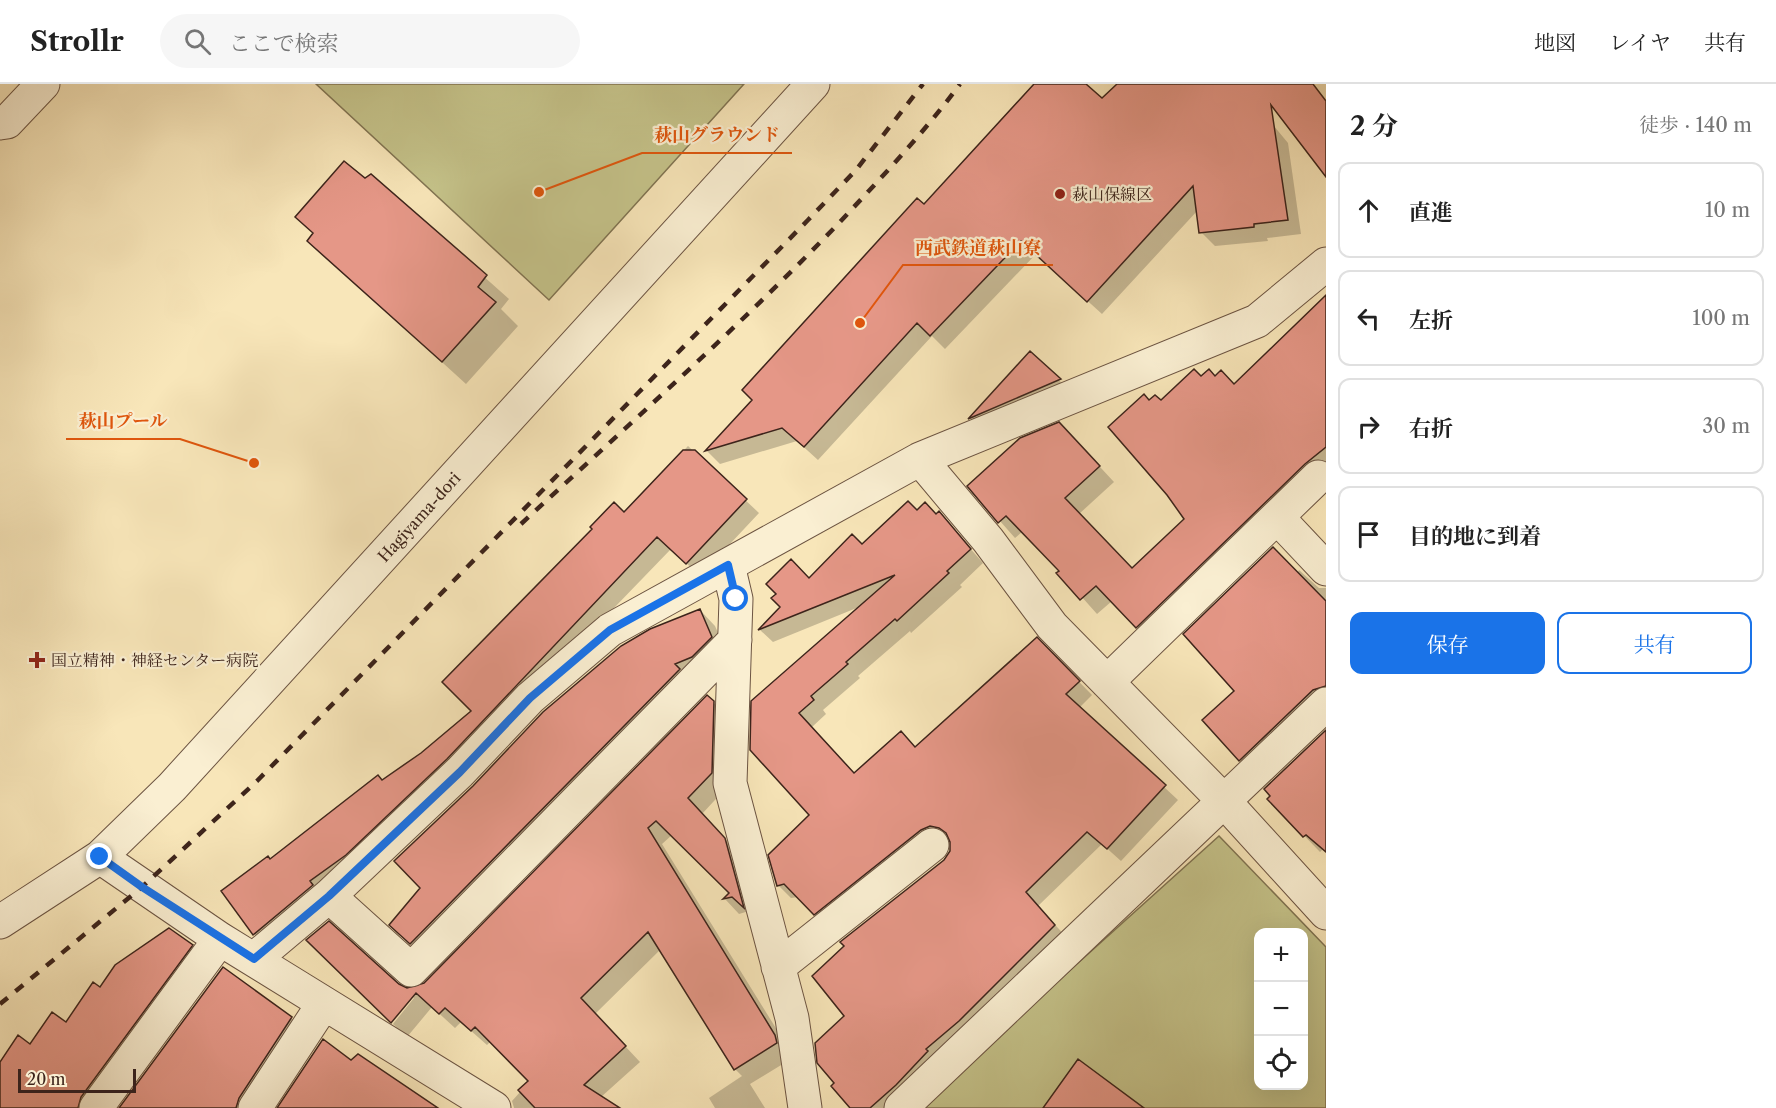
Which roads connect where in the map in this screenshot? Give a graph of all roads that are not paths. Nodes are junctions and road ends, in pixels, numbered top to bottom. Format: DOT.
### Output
graph roads {
  1 [pos="44,84"];
  2 [pos="813,84"];
  3 [pos="0,123"];
  4 [pos="1326,264"];
  5 [pos="920,459"];
  6 [pos="1318,477"];
  7 [pos="1277,517"];
  8 [pos="728,565"];
  9 [pos="1326,568"];
  10 [pos="735,640"];
  11 [pos="1107,682"];
  12 [pos="1326,704"];
  13 [pos="1224,801"];
  14 [pos="932,845"];
  15 [pos="100,857"];
  16 [pos="329,896"];
  17 [pos="1326,913"];
  18 [pos="0,922"];
  19 [pos="220,939"];
  20 [pos="254,959"];
  21 [pos="778,967"];
  22 [pos="324,1003"];
  23 [pos="484,1105"];
  24 [pos="96,1108"];
  25 [pos="255,1108"];
  26 [pos="805,1108"];
  27 [pos="901,1108"];
  1 -- 3 [label="street"];
  2 -- 15 [label="street, Hagiyama-dori"];
  4 -- 5 [label="street"];
  5 -- 8 [label="street"];
  5 -- 11 [label="street"];
  6 -- 7 [label="street"];
  7 -- 9 [label="street"];
  7 -- 11 [label="street"];
  8 -- 10 [label="street"];
  8 -- 16 [label="street"];
  10 -- 16 [label="street"];
  10 -- 21 [label="street"];
  11 -- 13 [label="street"];
  12 -- 13 [label="street"];
  13 -- 17 [label="street"];
  13 -- 27 [label="street"];
  14 -- 21 [label="street"];
  15 -- 18 [label="street, Hagiyama-dori"];
  15 -- 19 [label="street"];
  16 -- 20 [label="street"];
  19 -- 20 [label="street"];
  19 -- 24 [label="street"];
  20 -- 22 [label="street"];
  21 -- 26 [label="street"];
  22 -- 23 [label="street"];
  22 -- 25 [label="street"];
}
